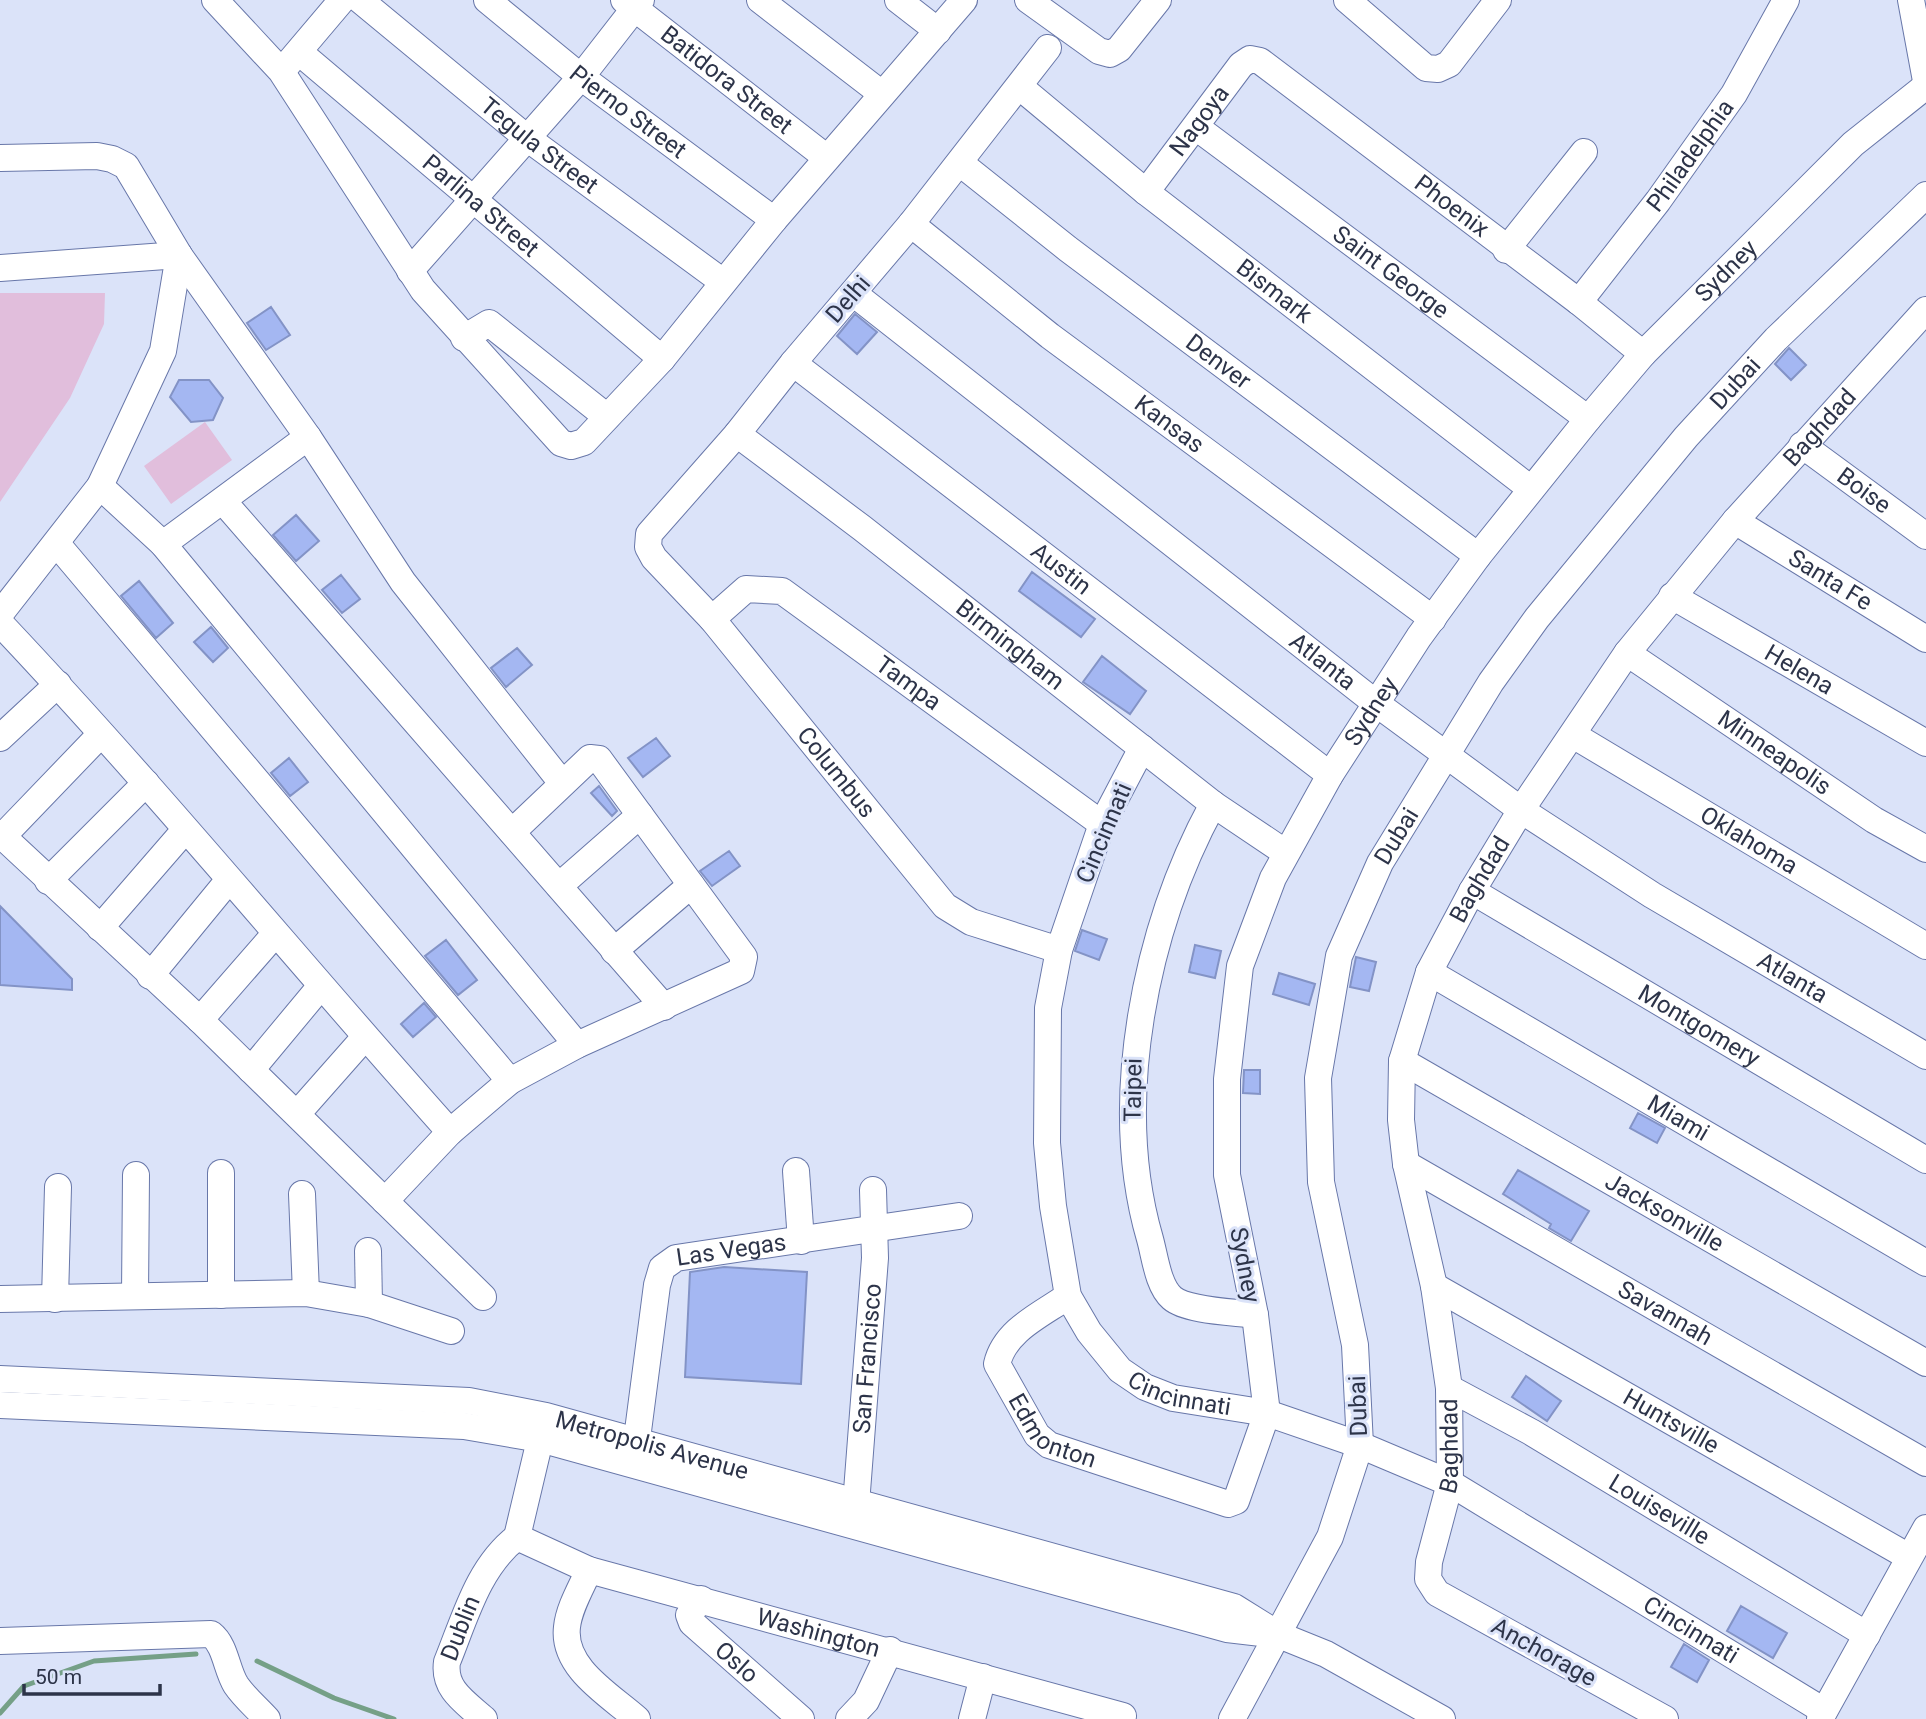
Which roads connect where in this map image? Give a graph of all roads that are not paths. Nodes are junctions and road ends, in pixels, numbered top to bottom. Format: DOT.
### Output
graph roads {
  1 [pos="215,0"];
  2 [pos="342,0"];
  3 [pos="360,0"];
  4 [pos="487,0"];
  5 [pos="760,0"];
  6 [pos="898,0"];
  7 [pos="964,0"];
  8 [pos="1028,0"];
  9 [pos="1158,0"];
  10 [pos="1347,0"];
  11 [pos="1498,0"];
  12 [pos="1786,0"];
  13 [pos="1911,0"];
  14 [pos="633,3"];
  15 [pos="1379,10"];
  16 [pos="938,31"];
  17 [pos="1048,48"];
  18 [pos="299,52"];
  19 [pos="1260,61"];
  20 [pos="281,71"];
  21 [pos="582,77"];
  22 [pos="1926,83"];
  23 [pos="1020,87"];
  24 [pos="881,94"];
  25 [pos="1196,127"];
  26 [pos="527,138"];
  27 [pos="1584,152"];
  28 [pos="0,158"];
  29 [pos="827,158"];
  30 [pos="960,163"];
  31 [pos="1146,192"];
  32 [pos="1926,195"];
  33 [pos="475,198"];
  34 [pos="774,220"];
  35 [pos="911,224"];
  36 [pos="1506,250"];
  37 [pos="179,255"];
  38 [pos="0,268"];
  39 [pos="410,271"];
  40 [pos="723,282"];
  41 [pos="853,293"];
  42 [pos="1579,302"];
  43 [pos="1926,310"];
  44 [pos="464,338"];
  45 [pos="1643,354"];
  46 [pos="662,359"];
  47 [pos="793,362"];
  48 [pos="607,416"];
  49 [pos="1588,419"];
  50 [pos="737,434"];
  51 [pos="308,437"];
  52 [pos="1802,445"];
  53 [pos="100,486"];
  54 [pos="1531,489"];
  55 [pos="223,501"];
  56 [pos="1735,521"];
  57 [pos="1926,536"];
  58 [pos="57,544"];
  59 [pos="163,544"];
  60 [pos="648,547"];
  61 [pos="1478,556"];
  62 [pos="1672,596"];
  63 [pos="0,614"];
  64 [pos="712,619"];
  65 [pos="1433,619"];
  66 [pos="0,623"];
  67 [pos="1926,639"];
  68 [pos="1627,653"];
  69 [pos="58,684"];
  70 [pos="1377,704"];
  71 [pos="101,734"];
  72 [pos="1573,735"];
  73 [pos="0,738"];
  74 [pos="1926,743"];
  75 [pos="1142,748"];
  76 [pos="1446,755"];
  77 [pos="1330,775"];
  78 [pos="146,783"];
  79 [pos="562,783"];
  80 [pos="1213,804"];
  81 [pos="1521,810"];
  82 [pos="640,816"];
  83 [pos="1102,824"];
  84 [pos="185,830"];
  85 [pos="512,832"];
  86 [pos="1,835"];
  87 [pos="1926,849"];
  88 [pos="1286,853"];
  89 [pos="48,881"];
  90 [pos="229,881"];
  91 [pos="691,885"];
  92 [pos="559,886"];
  93 [pos="1472,891"];
  94 [pos="100,928"];
  95 [pos="275,934"];
  96 [pos="1926,946"];
  97 [pos="1059,950"];
  98 [pos="614,951"];
  99 [pos="1429,972"];
  100 [pos="150,976"];
  101 [pos="320,987"];
  102 [pos="664,1007"];
  103 [pos="200,1020"];
  104 [pos="365,1037"];
  105 [pos="577,1045"];
  106 [pos="1926,1056"];
  107 [pos="1402,1061"];
  108 [pos="251,1070"];
  109 [pos="510,1081"];
  110 [pos="297,1115"];
  111 [pos="450,1132"];
  112 [pos="1926,1160"];
  113 [pos="1406,1164"];
  114 [pos="796,1171"];
  115 [pos="221,1173"];
  116 [pos="136,1175"];
  117 [pos="58,1187"];
  118 [pos="873,1190"];
  119 [pos="302,1194"];
  120 [pos="385,1201"];
  121 [pos="959,1216"];
  122 [pos="875,1229"];
  123 [pos="802,1241"];
  124 [pos="368,1251"];
  125 [pos="1926,1263"];
  126 [pos="1434,1286"];
  127 [pos="306,1293"];
  128 [pos="221,1294"];
  129 [pos="135,1295"];
  130 [pos="1068,1296"];
  131 [pos="482,1297"];
  132 [pos="0,1299"];
  133 [pos="55,1299"];
  134 [pos="369,1304"];
  135 [pos="1255,1315"];
  136 [pos="451,1331"];
  137 [pos="1926,1363"];
  138 [pos="0,1379"];
  139 [pos="1449,1388"];
  140 [pos="0,1405"];
  141 [pos="1267,1413"];
  142 [pos="543,1427"];
  143 [pos="637,1439"];
  144 [pos="1360,1445"];
  145 [pos="1926,1463"];
  146 [pos="633,1466"];
  147 [pos="1450,1483"];
  148 [pos="1228,1504"];
  149 [pos="855,1514"];
  150 [pos="1926,1528"];
  151 [pos="517,1537"];
  152 [pos="1909,1557"];
  153 [pos="589,1570"];
  154 [pos="1428,1579"];
  155 [pos="701,1599"];
  156 [pos="1279,1635"];
  157 [pos="1867,1635"];
  158 [pos="0,1641"];
  159 [pos="890,1650"];
  160 [pos="983,1676"];
  161 [pos="1105,1715"];
  162 [pos="1822,1715"];
  163 [pos="267,1719"];
  164 [pos="484,1719"];
  165 [pos="637,1719"];
  166 [pos="801,1719"];
  167 [pos="849,1719"];
  168 [pos="972,1719"];
  169 [pos="1232,1719"];
  170 [pos="1442,1719"];
  171 [pos="1665,1719"];
  1 -- 20 [label="street"];
  2 -- 18 [label="street"];
  3 -- 26 [label="street, Tegula Street"];
  4 -- 21 [label="street, Pierno Street"];
  5 -- 24 [label="street"];
  6 -- 16 [label="street"];
  7 -- 16 [label="street"];
  8 -- 9 [label="street"];
  10 -- 15 [label="street"];
  11 -- 15 [label="street"];
  12 -- 42 [label="street, Philadelphia"];
  13 -- 22 [label="street"];
  14 -- 21 [label="street"];
  14 -- 29 [label="street, Batidora Street"];
  16 -- 24 [label="street"];
  17 -- 23 [label="street, Delhi"];
  18 -- 20 [label="street"];
  18 -- 33 [label="street, Parlina Street"];
  19 -- 25 [label="street, Nagoya"];
  19 -- 36 [label="street, Phoenix"];
  20 -- 39 [label="street"];
  21 -- 26 [label="street"];
  21 -- 34 [label="street, Pierno Street"];
  22 -- 45 [label="street, Sydney"];
  23 -- 30 [label="street, Delhi"];
  23 -- 31 [label="street, Bismark"];
  24 -- 29 [label="street"];
  25 -- 31 [label="street, Nagoya"];
  25 -- 49 [label="street, Saint George"];
  26 -- 33 [label="street"];
  26 -- 40 [label="street, Tegula Street"];
  27 -- 36 [label="street"];
  28 -- 37 [label="street"];
  29 -- 34 [label="street"];
  30 -- 35 [label="street, Delhi"];
  30 -- 61 [label="street, Denver"];
  31 -- 54 [label="street, Bismark"];
  32 -- 76 [label="street, Dubai"];
  33 -- 39 [label="street"];
  33 -- 46 [label="street, Parlina Street"];
  34 -- 40 [label="street"];
  35 -- 41 [label="street, Delhi"];
  35 -- 65 [label="street, Kansas"];
  36 -- 42 [label="street, Phoenix"];
  37 -- 38 [label="street"];
  37 -- 51 [label="street"];
  37 -- 53 [label="street"];
  39 -- 44 [label="street"];
  40 -- 46 [label="street"];
  41 -- 47 [label="street, Delhi"];
  41 -- 70 [label="street, Atlanta"];
  42 -- 45 [label="street, Phoenix"];
  43 -- 52 [label="street, Baghdad"];
  44 -- 48 [label="street"];
  44 -- 48 [label="street"];
  45 -- 49 [label="street, Sydney"];
  46 -- 48 [label="street"];
  47 -- 50 [label="street, Delhi"];
  47 -- 77 [label="street, Austin"];
  49 -- 54 [label="street, Sydney"];
  50 -- 60 [label="street, Delhi"];
  50 -- 75 [label="street, Birmingham"];
  51 -- 55 [label="street"];
  51 -- 79 [label="street"];
  52 -- 56 [label="street, Baghdad"];
  52 -- 57 [label="street, Boise"];
  53 -- 58 [label="street"];
  53 -- 59 [label="street"];
  54 -- 61 [label="street, Sydney"];
  55 -- 59 [label="street"];
  55 -- 85 [label="street"];
  56 -- 62 [label="street, Baghdad"];
  56 -- 67 [label="street, Santa Fe"];
  58 -- 63 [label="street"];
  58 -- 109 [label="street"];
  59 -- 105 [label="street"];
  60 -- 64 [label="street, Columbus"];
  61 -- 65 [label="street, Sydney"];
  62 -- 68 [label="street, Baghdad"];
  62 -- 74 [label="street, Helena"];
  64 -- 83 [label="street, Tampa"];
  64 -- 97 [label="street, Columbus"];
  65 -- 70 [label="street, Sydney"];
  66 -- 69 [label="street"];
  68 -- 72 [label="street, Baghdad"];
  68 -- 87 [label="street, Minneapolis"];
  69 -- 71 [label="street"];
  69 -- 73 [label="street"];
  70 -- 76 [label="street, Atlanta"];
  70 -- 77 [label="street, Sydney"];
  71 -- 78 [label="street"];
  71 -- 86 [label="street"];
  72 -- 81 [label="street, Baghdad"];
  72 -- 96 [label="street, Oklahoma"];
  75 -- 80 [label="street, Birmingham"];
  75 -- 83 [label="street, Cincinnati"];
  76 -- 81 [label="street, Atlanta"];
  76 -- 144 [label="street, Dubai"];
  77 -- 88 [label="street, Sydney"];
  78 -- 84 [label="street"];
  78 -- 89 [label="street"];
  79 -- 82 [label="street"];
  79 -- 85 [label="street"];
  80 -- 88 [label="street, Birmingham"];
  80 -- 135 [label="street, Taipei"];
  81 -- 93 [label="street, Baghdad"];
  81 -- 106 [label="street, Atlanta"];
  82 -- 91 [label="street"];
  82 -- 92 [label="street"];
  83 -- 97 [label="street, Cincinnati"];
  84 -- 90 [label="street"];
  84 -- 94 [label="street"];
  85 -- 92 [label="street"];
  86 -- 89 [label="street"];
  88 -- 135 [label="street, Sydney"];
  89 -- 94 [label="street"];
  90 -- 95 [label="street"];
  90 -- 100 [label="street"];
  91 -- 98 [label="street"];
  91 -- 102 [label="street"];
  92 -- 98 [label="street"];
  93 -- 99 [label="street, Baghdad"];
  93 -- 112 [label="street, Montgomery"];
  94 -- 100 [label="street"];
  95 -- 101 [label="street"];
  95 -- 103 [label="street"];
  97 -- 130 [label="street, Cincinnati"];
  98 -- 102 [label="street"];
  99 -- 107 [label="street, Baghdad"];
  99 -- 125 [label="street, Miami"];
  100 -- 103 [label="street"];
  101 -- 104 [label="street"];
  101 -- 108 [label="street"];
  102 -- 105 [label="street"];
  103 -- 108 [label="street"];
  104 -- 110 [label="street"];
  104 -- 111 [label="street"];
  105 -- 109 [label="street"];
  107 -- 113 [label="street, Baghdad"];
  107 -- 137 [label="street, Jacksonville"];
  108 -- 110 [label="street"];
  109 -- 111 [label="street"];
  110 -- 120 [label="street"];
  111 -- 120 [label="street"];
  113 -- 126 [label="street, Baghdad"];
  113 -- 145 [label="street, Savannah"];
  114 -- 123 [label="street"];
  115 -- 128 [label="street"];
  116 -- 129 [label="street"];
  117 -- 133 [label="street"];
  118 -- 122 [label="street, San Francisco"];
  119 -- 127 [label="street"];
  120 -- 131 [label="street"];
  121 -- 122 [label="street, Las Vegas"];
  122 -- 123 [label="street, Las Vegas"];
  122 -- 149 [label="street, San Francisco"];
  123 -- 143 [label="street, Las Vegas"];
  124 -- 134 [label="street"];
  126 -- 139 [label="street, Baghdad"];
  126 -- 152 [label="street, Huntsville"];
  127 -- 128 [label="street"];
  127 -- 134 [label="street"];
  128 -- 129 [label="street"];
  129 -- 133 [label="street"];
  130 -- 141 [label="street, Cincinnati"];
  130 -- 148 [label="street, Edmonton"];
  132 -- 133 [label="street"];
  134 -- 136 [label="street"];
  135 -- 141 [label="street, Sydney"];
  138 -- 142 [label="street, Metropolis Avenue"];
  139 -- 147 [label="street, Baghdad"];
  139 -- 157 [label="street, Louiseville"];
  140 -- 142 [label="street, Metropolis Avenue"];
  141 -- 144 [label="street, Cincinnati"];
  141 -- 148 [label="street, Sydney"];
  142 -- 143 [label="street, Metropolis Avenue"];
  142 -- 146 [label="street, Metropolis Avenue"];
  142 -- 151 [label="street"];
  143 -- 146 [label="street, Las Vegas"];
  143 -- 149 [label="street, Metropolis Avenue"];
  144 -- 147 [label="street, Cincinnati"];
  144 -- 156 [label="street, Dubai"];
  146 -- 149 [label="street, Metropolis Avenue"];
  147 -- 154 [label="street, Baghdad"];
  147 -- 162 [label="street, Cincinnati"];
  149 -- 156 [label="street, Metropolis Avenue"];
  150 -- 152 [label="street"];
  151 -- 153 [label="street, Washington"];
  151 -- 164 [label="street, Dublin"];
  152 -- 157 [label="street"];
  153 -- 155 [label="street, Washington"];
  153 -- 165 [label="street"];
  154 -- 171 [label="street, Anchorage"];
  155 -- 159 [label="street, Washington"];
  155 -- 166 [label="street, Oslo"];
  156 -- 169 [label="street, Dubai"];
  156 -- 170 [label="street, Metropolis Avenue"];
  157 -- 162 [label="street"];
  158 -- 163 [label="street"];
  159 -- 160 [label="street, Washington"];
  159 -- 167 [label="street"];
  160 -- 161 [label="street, Washington"];
  160 -- 168 [label="street"];
}
